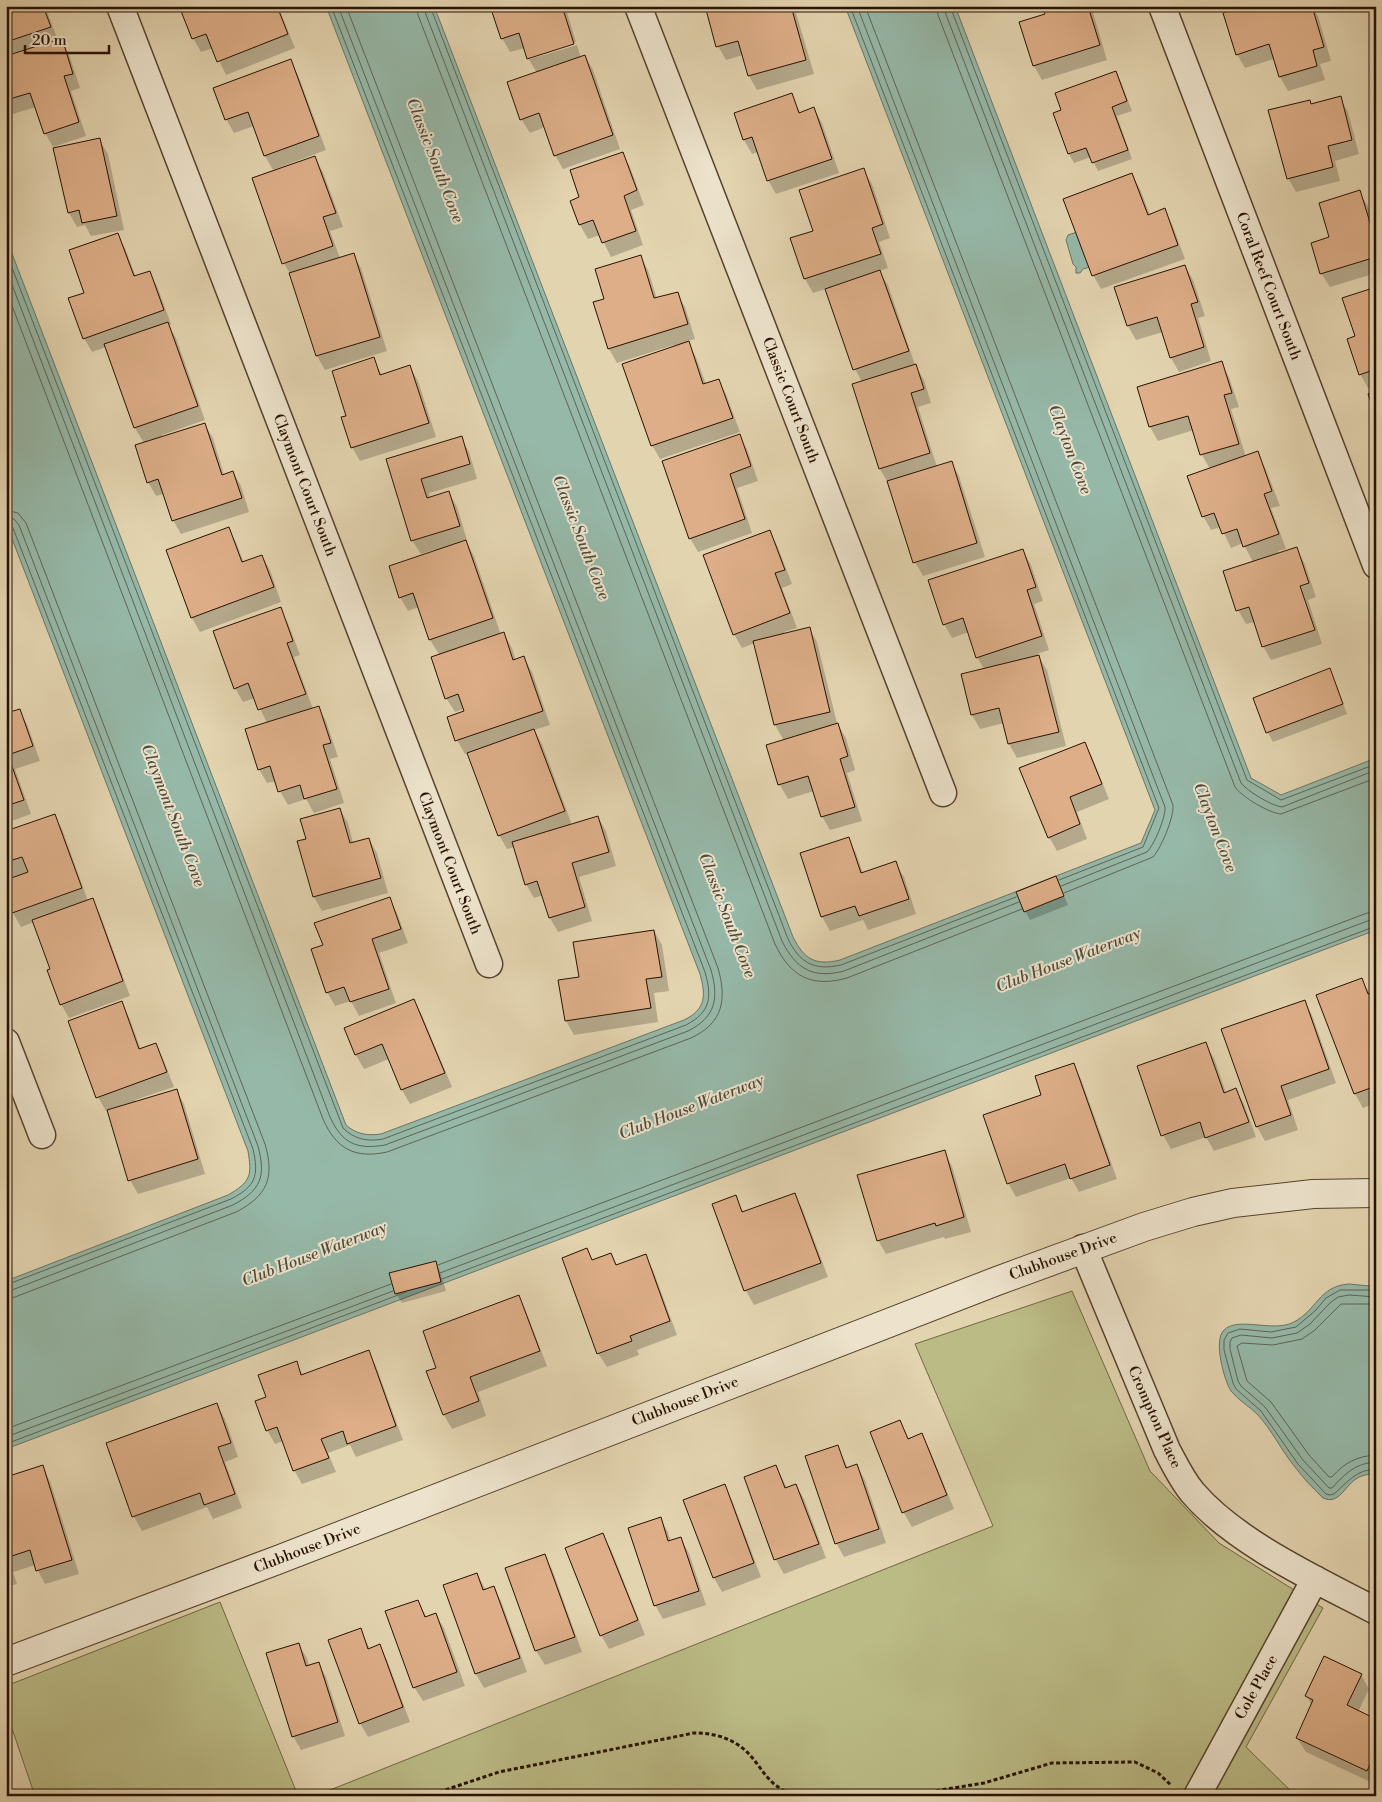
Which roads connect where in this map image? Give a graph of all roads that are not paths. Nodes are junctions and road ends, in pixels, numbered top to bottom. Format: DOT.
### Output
graph roads {
  1 [pos="120,6"];
  2 [pos="638,6"];
  3 [pos="1162,6"];
  4 [pos="1376,565"];
  5 [pos="943,793"];
  6 [pos="489,964"];
  7 [pos="6,1042"];
  8 [pos="42,1135"];
  9 [pos="1376,1193"];
  10 [pos="1083,1248"];
  11 [pos="1315,1579"];
  12 [pos="1376,1611"];
  13 [pos="6,1662"];
  14 [pos="1187,1793"];
  1 -- 6 [label="street, Claymont Court South"];
  2 -- 5 [label="street, Classic Court South"];
  3 -- 4 [label="street, Coral Reef Court South"];
  7 -- 8 [label="street"];
  9 -- 10 [label="street, Clubhouse Drive"];
  10 -- 11 [label="street, Crompton Place"];
  10 -- 13 [label="street, Clubhouse Drive"];
  11 -- 12 [label="street, Crompton Place"];
  11 -- 14 [label="street, Cole Place"];
}
